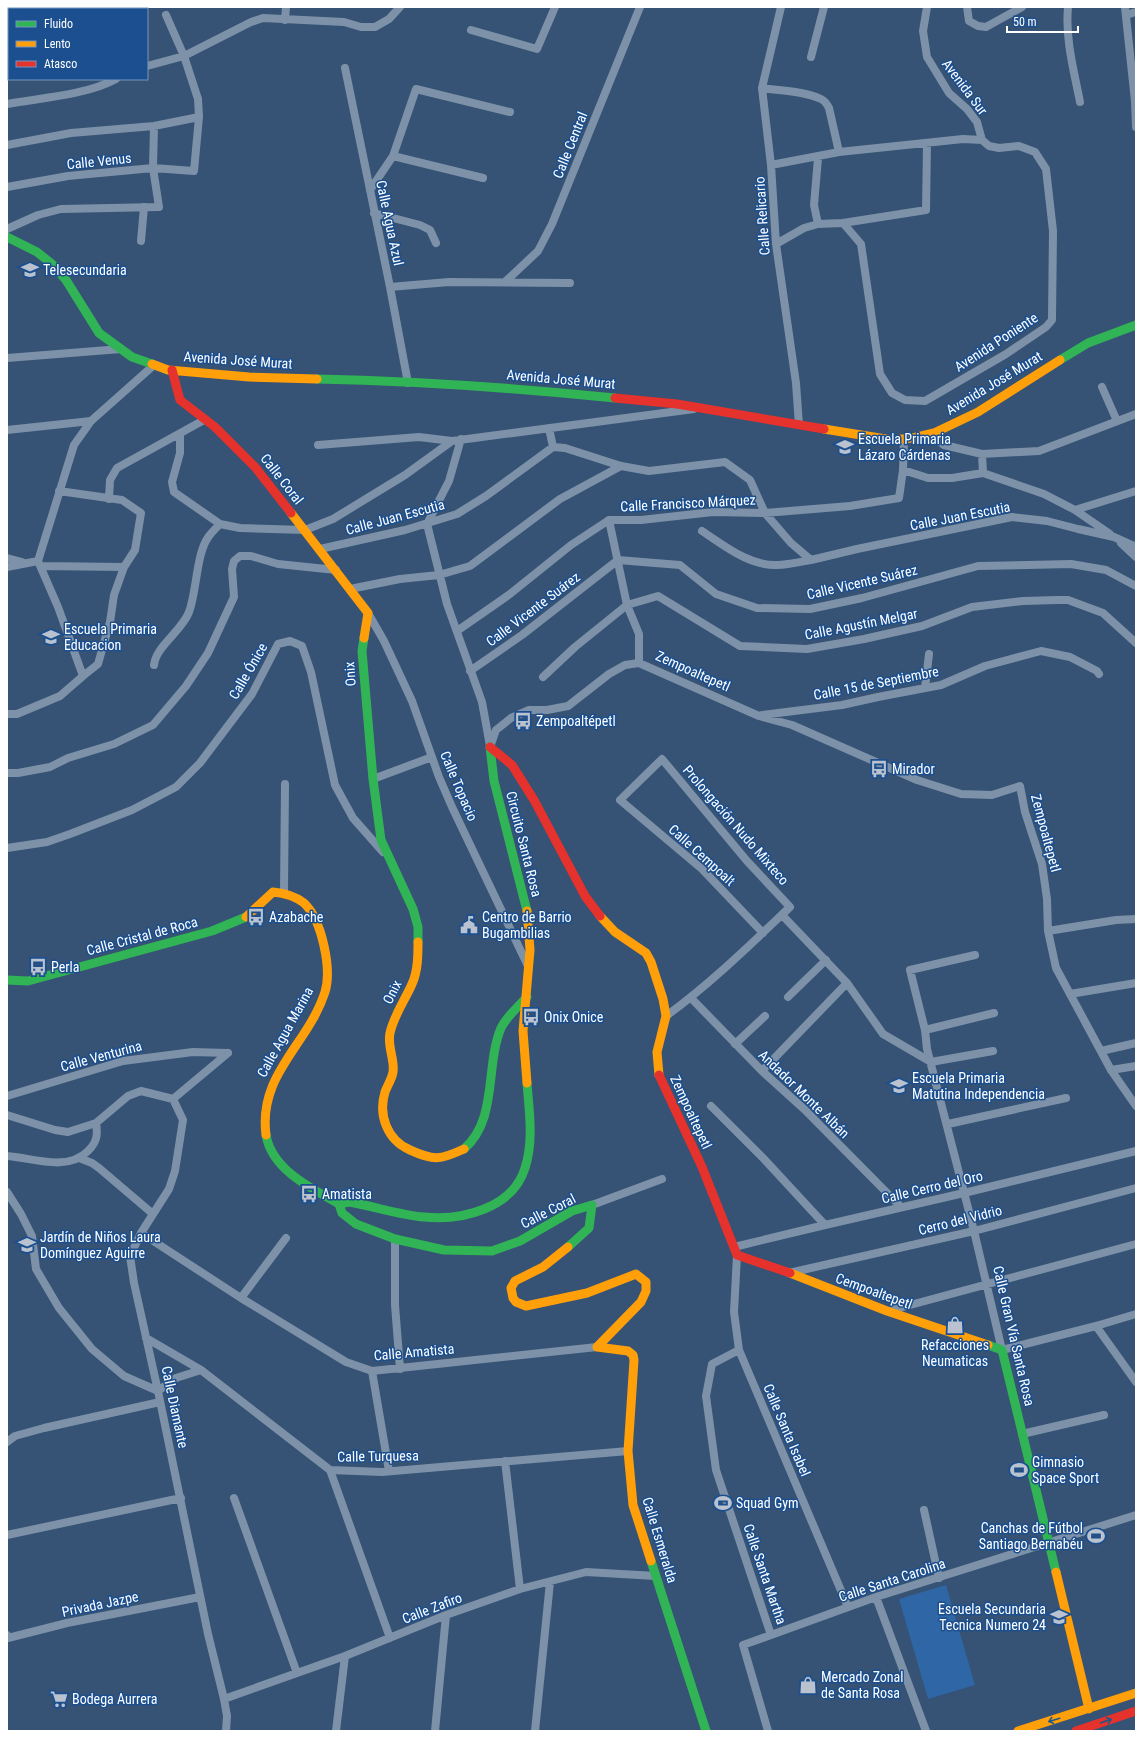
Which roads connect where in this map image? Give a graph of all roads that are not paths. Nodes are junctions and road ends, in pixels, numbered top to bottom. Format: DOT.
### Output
graph roads {
  1 [pos="286,7"];
  2 [pos="400,7"];
  3 [pos="555,7"];
  4 [pos="640,7"];
  5 [pos="781,7"];
  6 [pos="824,7"];
  7 [pos="927,7"];
  8 [pos="967,7"];
  9 [pos="1022,7"];
  10 [pos="1068,7"];
  11 [pos="1135,10"];
  12 [pos="1126,11"];
  13 [pos="166,15"];
  14 [pos="285,20"];
  15 [pos="471,30"];
  16 [pos="184,56"];
  17 [pos="811,57"];
  18 [pos="148,66"];
  19 [pos="345,68"];
  20 [pos="114,80"];
  21 [pos="762,88"];
  22 [pos="1080,102"];
  23 [pos="7,104"];
  24 [pos="510,112"];
  25 [pos="199,117"];
  26 [pos="154,126"];
  27 [pos="1136,127"];
  28 [pos="982,140"];
  29 [pos="927,144"];
  30 [pos="7,145"];
  31 [pos="839,152"];
  32 [pos="393,156"];
  33 [pos="818,158"];
  34 [pos="771,165"];
  35 [pos="153,168"];
  36 [pos="482,178"];
  37 [pos="7,187"];
  38 [pos="370,190"];
  39 [pos="144,207"];
  40 [pos="374,213"];
  41 [pos="843,223"];
  42 [pos="818,224"];
  43 [pos="7,229"];
  44 [pos="8,239"];
  45 [pos="141,241"];
  46 [pos="436,243"];
  47 [pos="776,244"];
  48 [pos="506,281"];
  49 [pos="570,283"];
  50 [pos="390,287"];
  51 [pos="1136,325"];
  52 [pos="122,349"];
  53 [pos="7,358"];
  54 [pos="154,364"];
  55 [pos="172,370"];
  56 [pos="408,383"];
  57 [pos="1102,387"];
  58 [pos="701,408"];
  59 [pos="1136,414"];
  60 [pos="204,420"];
  61 [pos="91,421"];
  62 [pos="1117,421"];
  63 [pos="799,425"];
  64 [pos="550,428"];
  65 [pos="7,430"];
  66 [pos="930,434"];
  67 [pos="180,435"];
  68 [pos="461,439"];
  69 [pos="904,440"];
  70 [pos="452,441"];
  71 [pos="318,445"];
  72 [pos="553,447"];
  73 [pos="982,454"];
  74 [pos="621,466"];
  75 [pos="903,470"];
  76 [pos="983,473"];
  77 [pos="59,491"];
  78 [pos="1136,491"];
  79 [pos="109,499"];
  80 [pos="1075,510"];
  81 [pos="765,512"];
  82 [pos="610,520"];
  83 [pos="220,524"];
  84 [pos="427,524"];
  85 [pos="305,530"];
  86 [pos="702,531"];
  87 [pos="1114,537"];
  88 [pos="1136,547"];
  89 [pos="320,549"];
  90 [pos="1136,557"];
  91 [pos="7,558"];
  92 [pos="618,560"];
  93 [pos="811,560"];
  94 [pos="25,563"];
  95 [pos="39,563"];
  96 [pos="7,567"];
  97 [pos="124,567"];
  98 [pos="336,570"];
  99 [pos="439,575"];
  100 [pos="1136,586"];
  101 [pos="350,588"];
  102 [pos="627,605"];
  103 [pos="368,613"];
  104 [pos="457,631"];
  105 [pos="1136,643"];
  106 [pos="929,654"];
  107 [pos="639,662"];
  108 [pos="154,665"];
  109 [pos="470,671"];
  110 [pos="1099,674"];
  111 [pos="83,676"];
  112 [pos="542,677"];
  113 [pos="925,688"];
  114 [pos="7,714"];
  115 [pos="759,716"];
  116 [pos="490,747"];
  117 [pos="432,757"];
  118 [pos="662,759"];
  119 [pos="7,773"];
  120 [pos="373,779"];
  121 [pos="285,784"];
  122 [pos="7,848"];
  123 [pos="387,856"];
  124 [pos="284,892"];
  125 [pos="782,915"];
  126 [pos="1136,918"];
  127 [pos="1048,931"];
  128 [pos="763,933"];
  129 [pos="976,955"];
  130 [pos="826,960"];
  131 [pos="529,967"];
  132 [pos="7,980"];
  133 [pos="847,983"];
  134 [pos="1136,983"];
  135 [pos="1070,994"];
  136 [pos="527,996"];
  137 [pos="788,997"];
  138 [pos="691,998"];
  139 [pos="994,1014"];
  140 [pos="666,1016"];
  141 [pos="765,1016"];
  142 [pos="925,1030"];
  143 [pos="1136,1043"];
  144 [pos="735,1044"];
  145 [pos="994,1051"];
  146 [pos="1101,1051"];
  147 [pos="931,1062"];
  148 [pos="1136,1066"];
  149 [pos="1111,1070"];
  150 [pos="762,1071"];
  151 [pos="7,1096"];
  152 [pos="1066,1098"];
  153 [pos="173,1099"];
  154 [pos="711,1106"];
  155 [pos="1136,1106"];
  156 [pos="7,1115"];
  157 [pos="96,1123"];
  158 [pos="948,1124"];
  159 [pos="1136,1151"];
  160 [pos="7,1156"];
  161 [pos="79,1158"];
  162 [pos="662,1179"];
  163 [pos="1136,1188"];
  164 [pos="7,1192"];
  165 [pos="964,1194"];
  166 [pos="339,1204"];
  167 [pos="592,1205"];
  168 [pos="901,1207"];
  169 [pos="153,1214"];
  170 [pos="825,1225"];
  171 [pos="974,1231"];
  172 [pos="141,1233"];
  173 [pos="286,1238"];
  174 [pos="394,1239"];
  175 [pos="1136,1244"];
  176 [pos="736,1251"];
  177 [pos="789,1273"];
  178 [pos="987,1284"];
  179 [pos="241,1298"];
  180 [pos="887,1311"];
  181 [pos="1136,1314"];
  182 [pos="1096,1326"];
  183 [pos="146,1338"];
  184 [pos="597,1347"];
  185 [pos="739,1350"];
  186 [pos="1002,1350"];
  187 [pos="631,1352"];
  188 [pos="400,1369"];
  189 [pos="201,1370"];
  190 [pos="372,1371"];
  191 [pos="1136,1382"];
  192 [pos="158,1391"];
  193 [pos="160,1402"];
  194 [pos="1104,1415"];
  195 [pos="1022,1434"];
  196 [pos="7,1442"];
  197 [pos="628,1451"];
  198 [pos="506,1461"];
  199 [pos="330,1470"];
  200 [pos="389,1471"];
  201 [pos="181,1498"];
  202 [pos="234,1498"];
  203 [pos="924,1510"];
  204 [pos="1136,1515"];
  205 [pos="7,1535"];
  206 [pos="1049,1542"];
  207 [pos="656,1576"];
  208 [pos="939,1578"];
  209 [pos="550,1582"];
  210 [pos="520,1589"];
  211 [pos="200,1597"];
  212 [pos="876,1597"];
  213 [pos="848,1608"];
  214 [pos="446,1615"];
  215 [pos="7,1635"];
  216 [pos="771,1635"];
  217 [pos="390,1638"];
  218 [pos="345,1656"];
  219 [pos="297,1673"];
  220 [pos="1136,1693"];
  221 [pos="224,1699"];
  222 [pos="1089,1709"];
  223 [pos="1136,1711"];
  224 [pos="226,1731"];
  225 [pos="336,1731"];
  226 [pos="435,1731"];
  227 [pos="535,1731"];
  228 [pos="706,1731"];
  229 [pos="768,1731"];
  230 [pos="926,1731"];
  231 [pos="1018,1731"];
  232 [pos="1076,1731"];
  1 -- 14 [label="street"];
  2 -- 14 [label="street"];
  3 -- 15 [label="street"];
  4 -- 48 [label="street, Calle Central"];
  5 -- 21 [label="street, Calle Relicario"];
  6 -- 17 [label="street"];
  7 -- 28 [label="street, Avenida Sur"];
  8 -- 9 [label="street"];
  10 -- 22 [label="street"];
  11 -- 12 [label="street"];
  12 -- 27 [label="street"];
  13 -- 16 [label="street"];
  14 -- 16 [label="street"];
  16 -- 18 [label="street"];
  16 -- 25 [label="street"];
  19 -- 38 [label="street, Calle Agua Azul"];
  20 -- 23 [label="street"];
  21 -- 31 [label="street"];
  21 -- 34 [label="street, Calle Relicario"];
  24 -- 32 [label="street"];
  25 -- 26 [label="street"];
  25 -- 35 [label="street, Calle Venus"];
  26 -- 30 [label="street"];
  26 -- 35 [label="street"];
  28 -- 29 [label="street"];
  28 -- 41 [label="street, Avenida Poniente"];
  29 -- 31 [label="street"];
  29 -- 41 [label="street"];
  31 -- 33 [label="street"];
  32 -- 36 [label="street"];
  32 -- 38 [label="street"];
  33 -- 34 [label="street"];
  33 -- 42 [label="street"];
  34 -- 47 [label="street, Calle Relicario"];
  35 -- 37 [label="street, Calle Venus"];
  35 -- 39 [label="street"];
  38 -- 40 [label="street, Calle Agua Azul"];
  39 -- 43 [label="street"];
  39 -- 45 [label="street"];
  40 -- 46 [label="street"];
  40 -- 50 [label="street, Calle Agua Azul"];
  41 -- 42 [label="street"];
  42 -- 47 [label="street"];
  44 -- 52 [label="main road, Avenida José Murat"];
  47 -- 63 [label="street, Calle Relicario"];
  48 -- 49 [label="street"];
  48 -- 50 [label="street"];
  50 -- 56 [label="street, Calle Agua Azul"];
  51 -- 66 [label="main road, Avenida José Murat"];
  52 -- 53 [label="street"];
  52 -- 54 [label="main road, Avenida José Murat"];
  54 -- 55 [label="main road, Avenida José Murat"];
  54 -- 61 [label="street"];
  55 -- 56 [label="main road, Avenida José Murat"];
  55 -- 60 [label="main road, Calle Coral"];
  56 -- 58 [label="main road, Avenida José Murat"];
  57 -- 62 [label="street"];
  58 -- 63 [label="main road, Avenida José Murat"];
  58 -- 64 [label="street"];
  59 -- 62 [label="street"];
  60 -- 67 [label="street"];
  60 -- 85 [label="main road, Calle Coral"];
  61 -- 65 [label="street"];
  61 -- 77 [label="street"];
  62 -- 73 [label="street"];
  63 -- 69 [label="main road, Avenida José Murat"];
  64 -- 68 [label="street"];
  64 -- 72 [label="street"];
  66 -- 69 [label="main road, Avenida José Murat"];
  66 -- 73 [label="street"];
  67 -- 79 [label="street"];
  67 -- 83 [label="street"];
  68 -- 70 [label="street"];
  68 -- 84 [label="street"];
  69 -- 75 [label="street, Calle Francisco Márquez"];
  70 -- 71 [label="street"];
  70 -- 85 [label="street"];
  72 -- 74 [label="street"];
  72 -- 84 [label="street, Calle Juan Escutia"];
  73 -- 76 [label="street"];
  74 -- 81 [label="street"];
  74 -- 99 [label="street"];
  75 -- 76 [label="street"];
  75 -- 81 [label="street, Calle Francisco Márquez"];
  76 -- 80 [label="street"];
  77 -- 79 [label="street"];
  77 -- 95 [label="street"];
  78 -- 80 [label="street"];
  79 -- 97 [label="street"];
  80 -- 87 [label="street"];
  81 -- 82 [label="street, Calle Francisco Márquez"];
  81 -- 93 [label="street"];
  82 -- 92 [label="street"];
  82 -- 104 [label="street, Calle Francisco Márquez"];
  83 -- 85 [label="street"];
  83 -- 108 [label="street"];
  84 -- 89 [label="street, Calle Juan Escutia"];
  84 -- 99 [label="street"];
  85 -- 89 [label="main road, Calle Coral"];
  86 -- 93 [label="street, Calle Juan Escutia"];
  87 -- 88 [label="street"];
  87 -- 90 [label="street"];
  87 -- 93 [label="street, Calle Juan Escutia"];
  89 -- 98 [label="main road, Calle Coral"];
  91 -- 94 [label="street"];
  92 -- 100 [label="street, Calle Vicente Suárez"];
  92 -- 102 [label="street"];
  92 -- 109 [label="street, Calle Vicente Suárez"];
  94 -- 95 [label="street"];
  94 -- 96 [label="street"];
  95 -- 97 [label="street"];
  95 -- 111 [label="street"];
  97 -- 111 [label="street"];
  98 -- 101 [label="main road, Calle Coral"];
  98 -- 119 [label="street"];
  99 -- 101 [label="street"];
  99 -- 104 [label="street"];
  101 -- 103 [label="main road, Calle Coral"];
  102 -- 105 [label="street, Calle Agustín Melgar"];
  102 -- 107 [label="street"];
  102 -- 112 [label="street, Calle Agustín Melgar"];
  103 -- 117 [label="street, Calle Topacio"];
  103 -- 120 [label="main road, Onix"];
  104 -- 109 [label="street"];
  106 -- 113 [label="street"];
  107 -- 115 [label="street, Zempoaltepetl"];
  107 -- 116 [label="street, Zempoaltepetl"];
  109 -- 116 [label="street"];
  110 -- 113 [label="street, Calle 15 de Septiembre"];
  111 -- 114 [label="street"];
  113 -- 115 [label="street, Calle 15 de Septiembre"];
  115 -- 127 [label="street, Zempoaltepetl"];
  116 -- 131 [label="main road, Circuito Santa Rosa"];
  116 -- 140 [label="main road, Zempoaltepetl"];
  117 -- 120 [label="street"];
  117 -- 131 [label="street, Calle Topacio"];
  118 -- 125 [label="street, Prolongación Nudo Mixteco"];
  118 -- 128 [label="street, Calle Cempoalt"];
  120 -- 123 [label="main road, Onix"];
  121 -- 124 [label="street"];
  122 -- 123 [label="street, Calle Ónice"];
  123 -- 136 [label="main road, Onix"];
  124 -- 132 [label="main road, Calle Cristal de Roca"];
  124 -- 166 [label="main road, Calle Agua Marina"];
  125 -- 128 [label="street"];
  125 -- 130 [label="street"];
  126 -- 127 [label="street"];
  127 -- 135 [label="street, Zempoaltepetl"];
  128 -- 138 [label="street"];
  129 -- 142 [label="street, Calle Gran Vía Santa Rosa"];
  130 -- 133 [label="street"];
  130 -- 137 [label="street"];
  131 -- 136 [label="main road, Circuito Santa Rosa"];
  133 -- 147 [label="street"];
  133 -- 150 [label="street"];
  134 -- 135 [label="street"];
  135 -- 146 [label="street, Zempoaltepetl"];
  136 -- 166 [label="main road"];
  138 -- 140 [label="street"];
  138 -- 144 [label="street, Andador Monte Albán"];
  139 -- 142 [label="street"];
  140 -- 176 [label="main road, Zempoaltepetl"];
  141 -- 144 [label="street"];
  142 -- 147 [label="street, Calle Gran Vía Santa Rosa"];
  143 -- 146 [label="street"];
  144 -- 150 [label="street, Andador Monte Albán"];
  145 -- 147 [label="street"];
  146 -- 149 [label="street, Zempoaltepetl"];
  147 -- 158 [label="street, Calle Gran Vía Santa Rosa"];
  148 -- 149 [label="street"];
  149 -- 155 [label="street, Zempoaltepetl"];
  150 -- 168 [label="street, Andador Monte Albán"];
  151 -- 153 [label="street, Calle Venturina"];
  152 -- 158 [label="street"];
  153 -- 157 [label="street"];
  153 -- 169 [label="street, Calle Diamante"];
  154 -- 170 [label="street"];
  156 -- 157 [label="street"];
  157 -- 161 [label="street"];
  158 -- 165 [label="street, Calle Gran Vía Santa Rosa"];
  159 -- 165 [label="street, Calle Cerro del Oro"];
  160 -- 161 [label="street"];
  161 -- 169 [label="street"];
  162 -- 167 [label="street"];
  163 -- 171 [label="street, Cerro del Vidrio"];
  164 -- 192 [label="street"];
  165 -- 168 [label="street, Calle Cerro del Oro"];
  165 -- 171 [label="street, Calle Gran Vía Santa Rosa"];
  166 -- 174 [label="main road, Calle Coral"];
  167 -- 174 [label="main road, Calle Coral"];
  167 -- 184 [label="main road, Calle Coral"];
  168 -- 170 [label="street, Calle Cerro del Oro"];
  169 -- 172 [label="street, Calle Diamante"];
  170 -- 176 [label="street, Calle Cerro del Oro"];
  171 -- 177 [label="street, Cerro del Vidrio"];
  171 -- 178 [label="street, Calle Gran Vía Santa Rosa"];
  172 -- 179 [label="street, Calle Amatista"];
  172 -- 183 [label="street, Calle Diamante"];
  173 -- 179 [label="street"];
  174 -- 188 [label="street"];
  175 -- 178 [label="street"];
  176 -- 177 [label="main road, Cempoaltepetl"];
  176 -- 185 [label="street, Calle Santa Isabel"];
  177 -- 180 [label="main road, Cempoaltepetl"];
  178 -- 180 [label="street"];
  178 -- 186 [label="street, Calle Gran Vía Santa Rosa"];
  179 -- 190 [label="street, Calle Amatista"];
  180 -- 186 [label="main road, Cempoaltepetl"];
  181 -- 182 [label="street"];
  182 -- 186 [label="street"];
  182 -- 191 [label="street"];
  183 -- 189 [label="street, Calle Turquesa"];
  183 -- 192 [label="street, Calle Diamante"];
  184 -- 187 [label="main road, Calle Amatista"];
  184 -- 188 [label="street, Calle Amatista"];
  185 -- 213 [label="street, Calle Santa Isabel"];
  185 -- 216 [label="street, Calle Santa Martha"];
  186 -- 195 [label="main road, Calle Gran Vía Santa Rosa"];
  187 -- 197 [label="main road, Calle Esmeralda"];
  188 -- 190 [label="street, Calle Amatista"];
  189 -- 192 [label="street"];
  189 -- 199 [label="street, Calle Turquesa"];
  190 -- 200 [label="street"];
  192 -- 193 [label="street, Calle Diamante"];
  193 -- 196 [label="street"];
  193 -- 201 [label="street, Calle Diamante"];
  194 -- 195 [label="street"];
  195 -- 206 [label="main road, Calle Gran Vía Santa Rosa"];
  197 -- 198 [label="street, Calle Turquesa"];
  197 -- 207 [label="main road, Calle Esmeralda"];
  198 -- 200 [label="street, Calle Turquesa"];
  198 -- 210 [label="street"];
  199 -- 200 [label="street, Calle Turquesa"];
  199 -- 217 [label="street"];
  201 -- 205 [label="street"];
  201 -- 211 [label="street, Calle Diamante"];
  202 -- 219 [label="street"];
  203 -- 208 [label="street"];
  204 -- 206 [label="street, Calle Santa Carolina"];
  206 -- 208 [label="street, Calle Santa Carolina"];
  206 -- 222 [label="main road, Calle Gran Vía Santa Rosa"];
  207 -- 209 [label="street, Calle Zafiro"];
  207 -- 228 [label="main road, Calle Esmeralda"];
  208 -- 212 [label="street, Calle Santa Carolina"];
  209 -- 210 [label="street, Calle Zafiro"];
  209 -- 227 [label="street"];
  210 -- 214 [label="street, Calle Zafiro"];
  211 -- 215 [label="street, Privada Jazpe"];
  211 -- 221 [label="street, Calle Diamante"];
  212 -- 213 [label="street, Calle Santa Carolina"];
  212 -- 230 [label="street"];
  213 -- 216 [label="street, Calle Santa Carolina"];
  214 -- 217 [label="street, Calle Zafiro"];
  214 -- 226 [label="street"];
  216 -- 229 [label="street, Calle Santa Carolina"];
  217 -- 218 [label="street, Calle Zafiro"];
  218 -- 219 [label="street, Calle Zafiro"];
  218 -- 225 [label="street"];
  219 -- 221 [label="street, Calle Zafiro"];
  220 -- 222 [label="main road"];
  221 -- 224 [label="street, Calle Diamante"];
  222 -- 231 [label="main road, one-way"];
  232 -- 223 [label="main road, one-way"];
}
